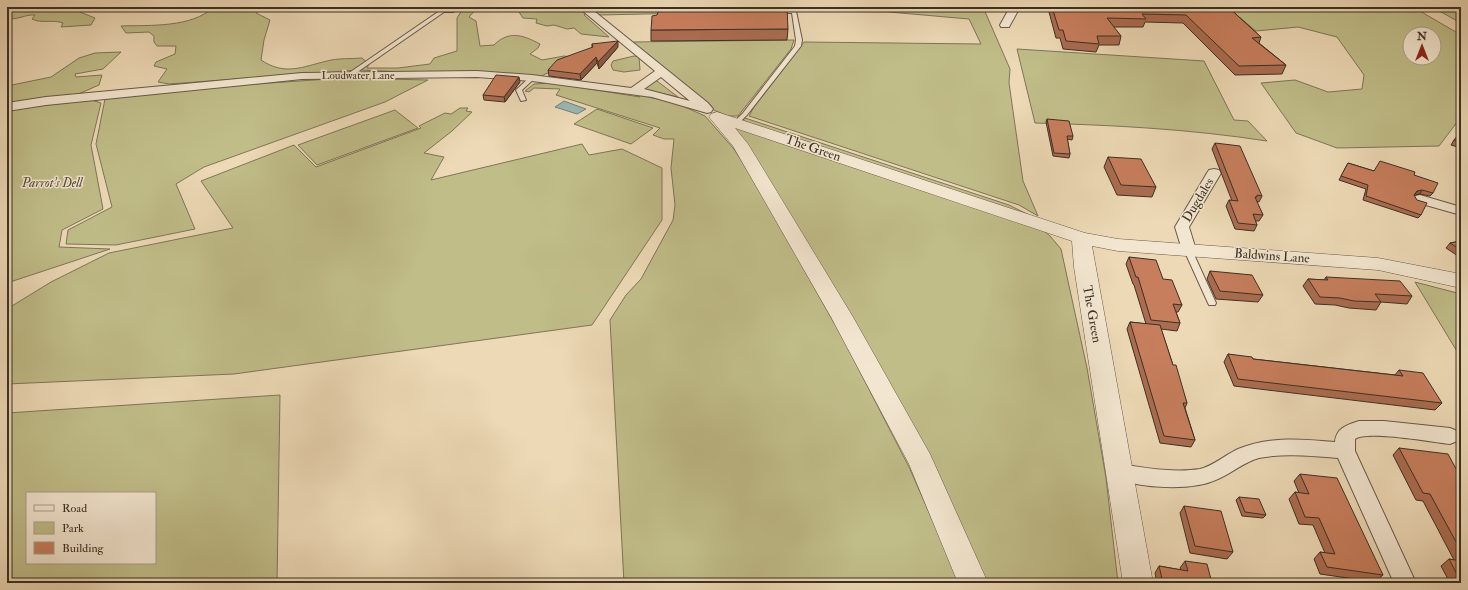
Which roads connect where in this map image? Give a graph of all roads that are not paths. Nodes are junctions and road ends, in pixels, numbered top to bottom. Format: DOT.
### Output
graph roads {
  1 [pos="437,7"];
  2 [pos="461,7"];
  3 [pos="582,7"];
  4 [pos="1015,7"];
  5 [pos="443,11"];
  6 [pos="772,12"];
  7 [pos="1005,25"];
  8 [pos="662,71"];
  9 [pos="351,74"];
  10 [pos="532,78"];
  11 [pos="634,91"];
  12 [pos="523,100"];
  13 [pos="7,107"];
  14 [pos="721,116"];
  15 [pos="1214,173"];
  16 [pos="1420,198"];
  17 [pos="1461,211"];
  18 [pos="1081,238"];
  19 [pos="1188,250"];
  20 [pos="1461,281"];
  21 [pos="1212,303"];
  22 [pos="1450,436"];
  23 [pos="1344,451"];
  24 [pos="1120,472"];
  25 [pos="973,583"];
  26 [pos="1138,583"];
  27 [pos="1405,583"];
  1 -- 5 [label="lane"];
  2 -- 5 [label="lane"];
  3 -- 8 [label="street"];
  4 -- 7 [label="street"];
  5 -- 9 [label="lane"];
  6 -- 14 [label="lane"];
  8 -- 11 [label="street"];
  8 -- 14 [label="street"];
  9 -- 10 [label="street, Loudwater Lane"];
  9 -- 13 [label="street, Loudwater Lane"];
  10 -- 11 [label="street, Loudwater Lane"];
  10 -- 12 [label="lane"];
  11 -- 14 [label="street, Loudwater Lane"];
  14 -- 18 [label="street, The Green"];
  14 -- 25 [label="street"];
  15 -- 19 [label="street, Dugdales"];
  16 -- 17 [label="street"];
  18 -- 19 [label="street, Baldwins Lane"];
  18 -- 24 [label="street, The Green"];
  19 -- 20 [label="street, Baldwins Lane"];
  19 -- 21 [label="lane"];
  22 -- 23 [label="street"];
  23 -- 24 [label="street"];
  23 -- 27 [label="street"];
  24 -- 26 [label="street, The Green"];
}
